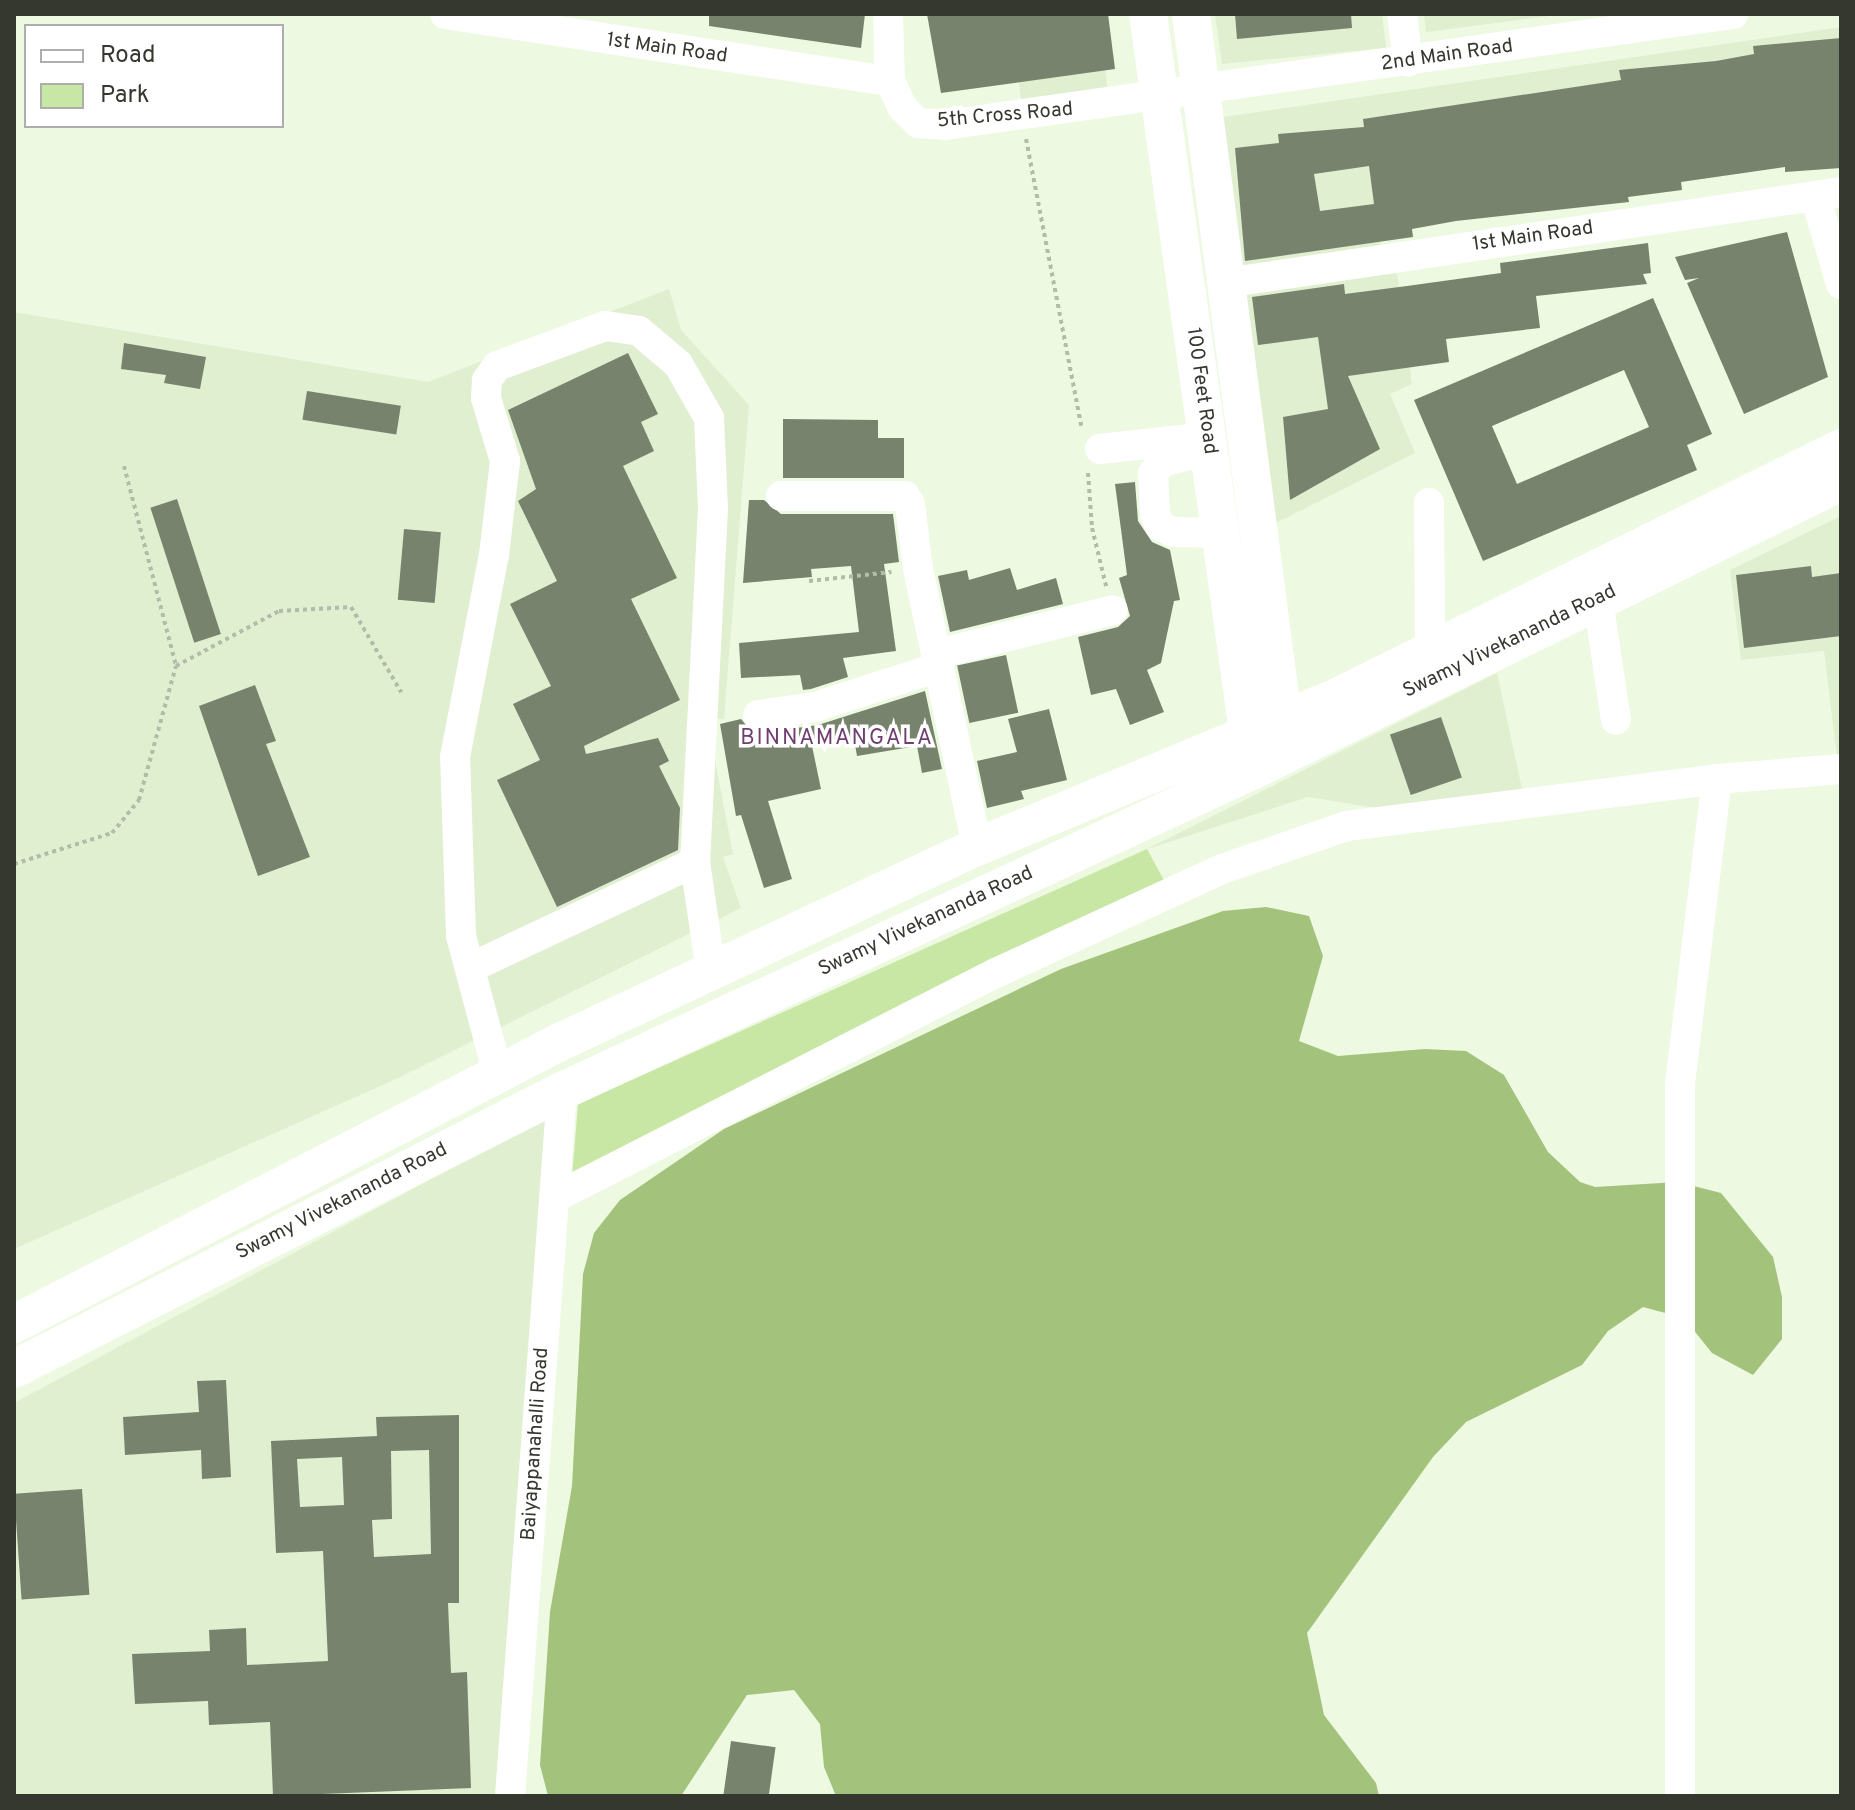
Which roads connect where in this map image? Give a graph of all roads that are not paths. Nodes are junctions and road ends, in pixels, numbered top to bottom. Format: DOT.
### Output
graph roads {
  1 [pos="445,14"];
  2 [pos="888,14"];
  3 [pos="1148,14"];
  4 [pos="1191,14"];
  5 [pos="1402,14"];
  6 [pos="1733,14"];
  7 [pos="1659,19"];
  8 [pos="1579,25"];
  9 [pos="1408,62"];
  10 [pos="890,81"];
  11 [pos="1202,92"];
  12 [pos="1161,98"];
  13 [pos="1828,194"];
  14 [pos="1225,283"];
  15 [pos="1841,284"];
  16 [pos="1208,444"];
  17 [pos="1841,448"];
  18 [pos="1091,452"];
  19 [pos="1841,482"];
  20 [pos="781,496"];
  21 [pos="1429,503"];
  22 [pos="1220,533"];
  23 [pos="1598,600"];
  24 [pos="1113,610"];
  25 [pos="1430,651"];
  26 [pos="938,661"];
  27 [pos="758,715"];
  28 [pos="1616,720"];
  29 [pos="1269,743"];
  30 [pos="1841,769"];
  31 [pos="1717,779"];
  32 [pos="977,847"];
  33 [pos="695,862"];
  34 [pos="470,968"];
  35 [pos="711,972"];
  36 [pos="498,1074"];
  37 [pos="562,1091"];
  38 [pos="554,1198"];
  39 [pos="14,1324"];
  40 [pos="14,1369"];
  41 [pos="510,1796"];
  42 [pos="1680,1796"];
  1 -- 10 [label="street, 1st Main Road"];
  2 -- 10 [label="street, 5th Cross Road"];
  3 -- 12 [label="main road, 100 Feet Road"];
  4 -- 11 [label="main road, 100 Feet Road"];
  5 -- 9 [label="street"];
  6 -- 7 [label="street, 2nd Main Road"];
  7 -- 8 [label="street, 2nd Main Road"];
  8 -- 9 [label="street, 2nd Main Road"];
  9 -- 11 [label="street, 2nd Main Road"];
  10 -- 12 [label="street, 5th Cross Road"];
  11 -- 12 [label="street, 2nd Main Road"];
  11 -- 14 [label="main road, 100 Feet Road"];
  12 -- 16 [label="main road, 100 Feet Road"];
  13 -- 14 [label="street, 1st Main Road"];
  13 -- 15 [label="street"];
  14 -- 29 [label="main road, 100 Feet Road"];
  16 -- 18 [label="street"];
  16 -- 22 [label="main road, 100 Feet Road"];
  16 -- 22 [label="street"];
  17 -- 25 [label="main road, Swamy Vivekananda Road"];
  19 -- 23 [label="main road, Swamy Vivekananda Road"];
  20 -- 26 [label="street"];
  21 -- 25 [label="street"];
  22 -- 29 [label="main road, 100 Feet Road"];
  23 -- 28 [label="street"];
  23 -- 29 [label="main road, Swamy Vivekananda Road"];
  24 -- 26 [label="street"];
  25 -- 29 [label="main road, Swamy Vivekananda Road"];
  26 -- 27 [label="street"];
  26 -- 32 [label="street"];
  29 -- 32 [label="main road, Swamy Vivekananda Road"];
  29 -- 37 [label="main road, Swamy Vivekananda Road"];
  30 -- 31 [label="street"];
  31 -- 38 [label="street"];
  31 -- 42 [label="street"];
  32 -- 35 [label="main road, Swamy Vivekananda Road"];
  33 -- 34 [label="street"];
  33 -- 34 [label="street"];
  33 -- 35 [label="street"];
  34 -- 36 [label="street"];
  35 -- 36 [label="main road, Swamy Vivekananda Road"];
  36 -- 39 [label="main road, Swamy Vivekananda Road"];
  37 -- 38 [label="street, Baiyappanahalli Road"];
  37 -- 40 [label="main road, Swamy Vivekananda Road"];
  38 -- 41 [label="street, Baiyappanahalli Road"];
}
